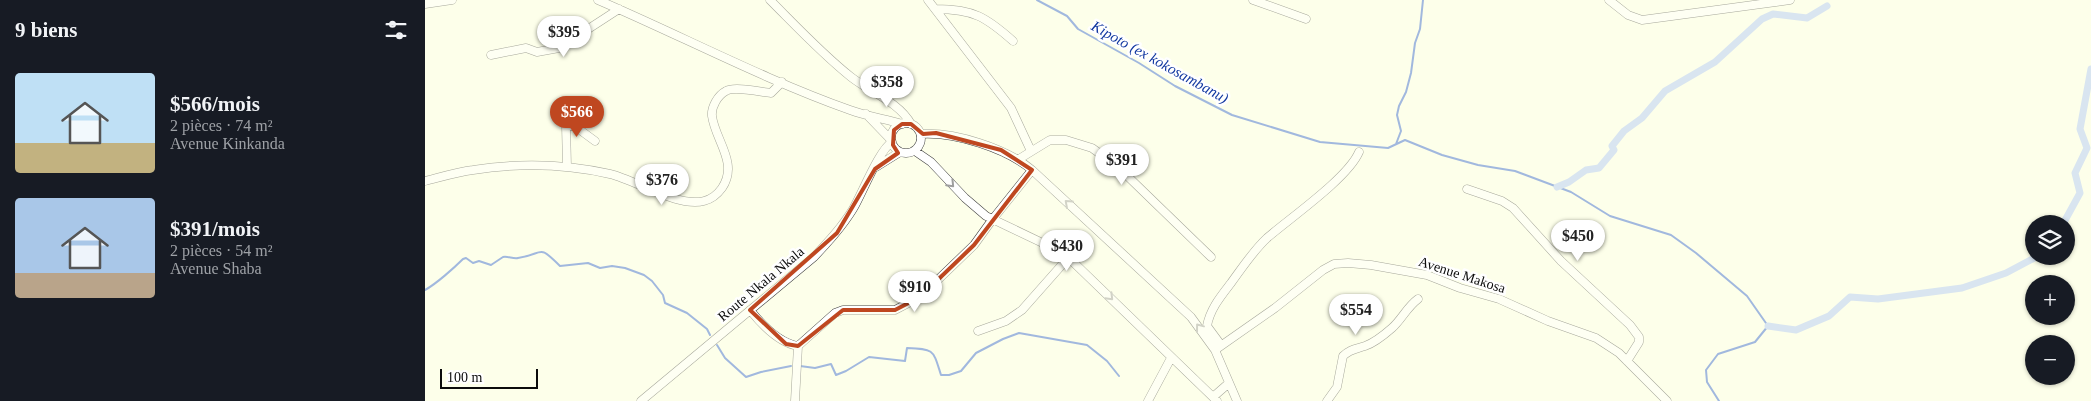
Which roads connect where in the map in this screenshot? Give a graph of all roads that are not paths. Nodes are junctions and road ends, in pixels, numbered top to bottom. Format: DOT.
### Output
graph roads {
  1 [pos="452,0"];
  2 [pos="598,0"];
  3 [pos="770,0"];
  4 [pos="928,0"];
  5 [pos="1253,0"];
  6 [pos="1609,0"];
  7 [pos="1790,0"];
  8 [pos="425,4"];
  9 [pos="619,9"];
  10 [pos="936,9"];
  11 [pos="1307,19"];
  12 [pos="1013,41"];
  13 [pos="491,55"];
  14 [pos="782,82"];
  15 [pos="563,114"];
  16 [pos="866,114"];
  17 [pos="902,124"];
  18 [pos="911,124"];
  19 [pos="566,125"];
  20 [pos="921,134"];
  21 [pos="595,141"];
  22 [pos="891,141"];
  23 [pos="915,151"];
  24 [pos="1031,151"];
  25 [pos="900,152"];
  26 [pos="1359,152"];
  27 [pos="1019,159"];
  28 [pos="567,167"];
  29 [pos="875,168"];
  30 [pos="1032,170"];
  31 [pos="425,181"];
  32 [pos="1467,189"];
  33 [pos="992,220"];
  34 [pos="1211,256"];
  35 [pos="1068,258"];
  36 [pos="1419,299"];
  37 [pos="750,310"];
  38 [pos="978,331"];
  39 [pos="798,346"];
  40 [pos="1218,348"];
  41 [pos="1171,358"];
  42 [pos="1627,361"];
  43 [pos="1229,383"];
  44 [pos="1215,399"];
  45 [pos="641,401"];
  46 [pos="795,401"];
  47 [pos="1148,401"];
  48 [pos="1237,401"];
  49 [pos="1327,401"];
  50 [pos="1667,401"];
  1 -- 8 [label="street"];
  2 -- 9 [label="street"];
  3 -- 18 [label="street"];
  4 -- 10 [label="street"];
  5 -- 11 [label="street"];
  6 -- 7 [label="street"];
  9 -- 13 [label="street"];
  9 -- 14 [label="street"];
  10 -- 12 [label="street"];
  10 -- 24 [label="street"];
  14 -- 16 [label="street"];
  14 -- 28 [label="street"];
  15 -- 19 [label="street"];
  16 -- 17 [label="street"];
  16 -- 22 [label="street"];
  17 -- 18 [label="street"];
  17 -- 22 [label="street"];
  18 -- 20 [label="street"];
  19 -- 21 [label="street"];
  19 -- 28 [label="street"];
  20 -- 23 [label="street"];
  20 -- 27 [label="street"];
  22 -- 25 [label="street"];
  22 -- 29 [label="street, Route Nkala Nkala"];
  23 -- 25 [label="street"];
  23 -- 33 [label="street, one-way"];
  24 -- 27 [label="street"];
  24 -- 34 [label="street"];
  25 -- 29 [label="street"];
  26 -- 40 [label="street"];
  27 -- 30 [label="street"];
  28 -- 31 [label="street"];
  29 -- 37 [label="street, Route Nkala Nkala"];
  30 -- 33 [label="street"];
  40 -- 30 [label="street, one-way"];
  32 -- 42 [label="street"];
  33 -- 35 [label="street"];
  33 -- 39 [label="street"];
  35 -- 38 [label="street"];
  35 -- 41 [label="street, one-way"];
  36 -- 49 [label="street"];
  37 -- 39 [label="street"];
  37 -- 45 [label="street, Route Nkala Nkala"];
  39 -- 46 [label="street"];
  40 -- 42 [label="street, Avenue Makosa"];
  40 -- 43 [label="street"];
  41 -- 44 [label="street"];
  41 -- 47 [label="street"];
  42 -- 50 [label="street, Avenue Makosa"];
  43 -- 44 [label="street"];
  43 -- 48 [label="street"];
}
